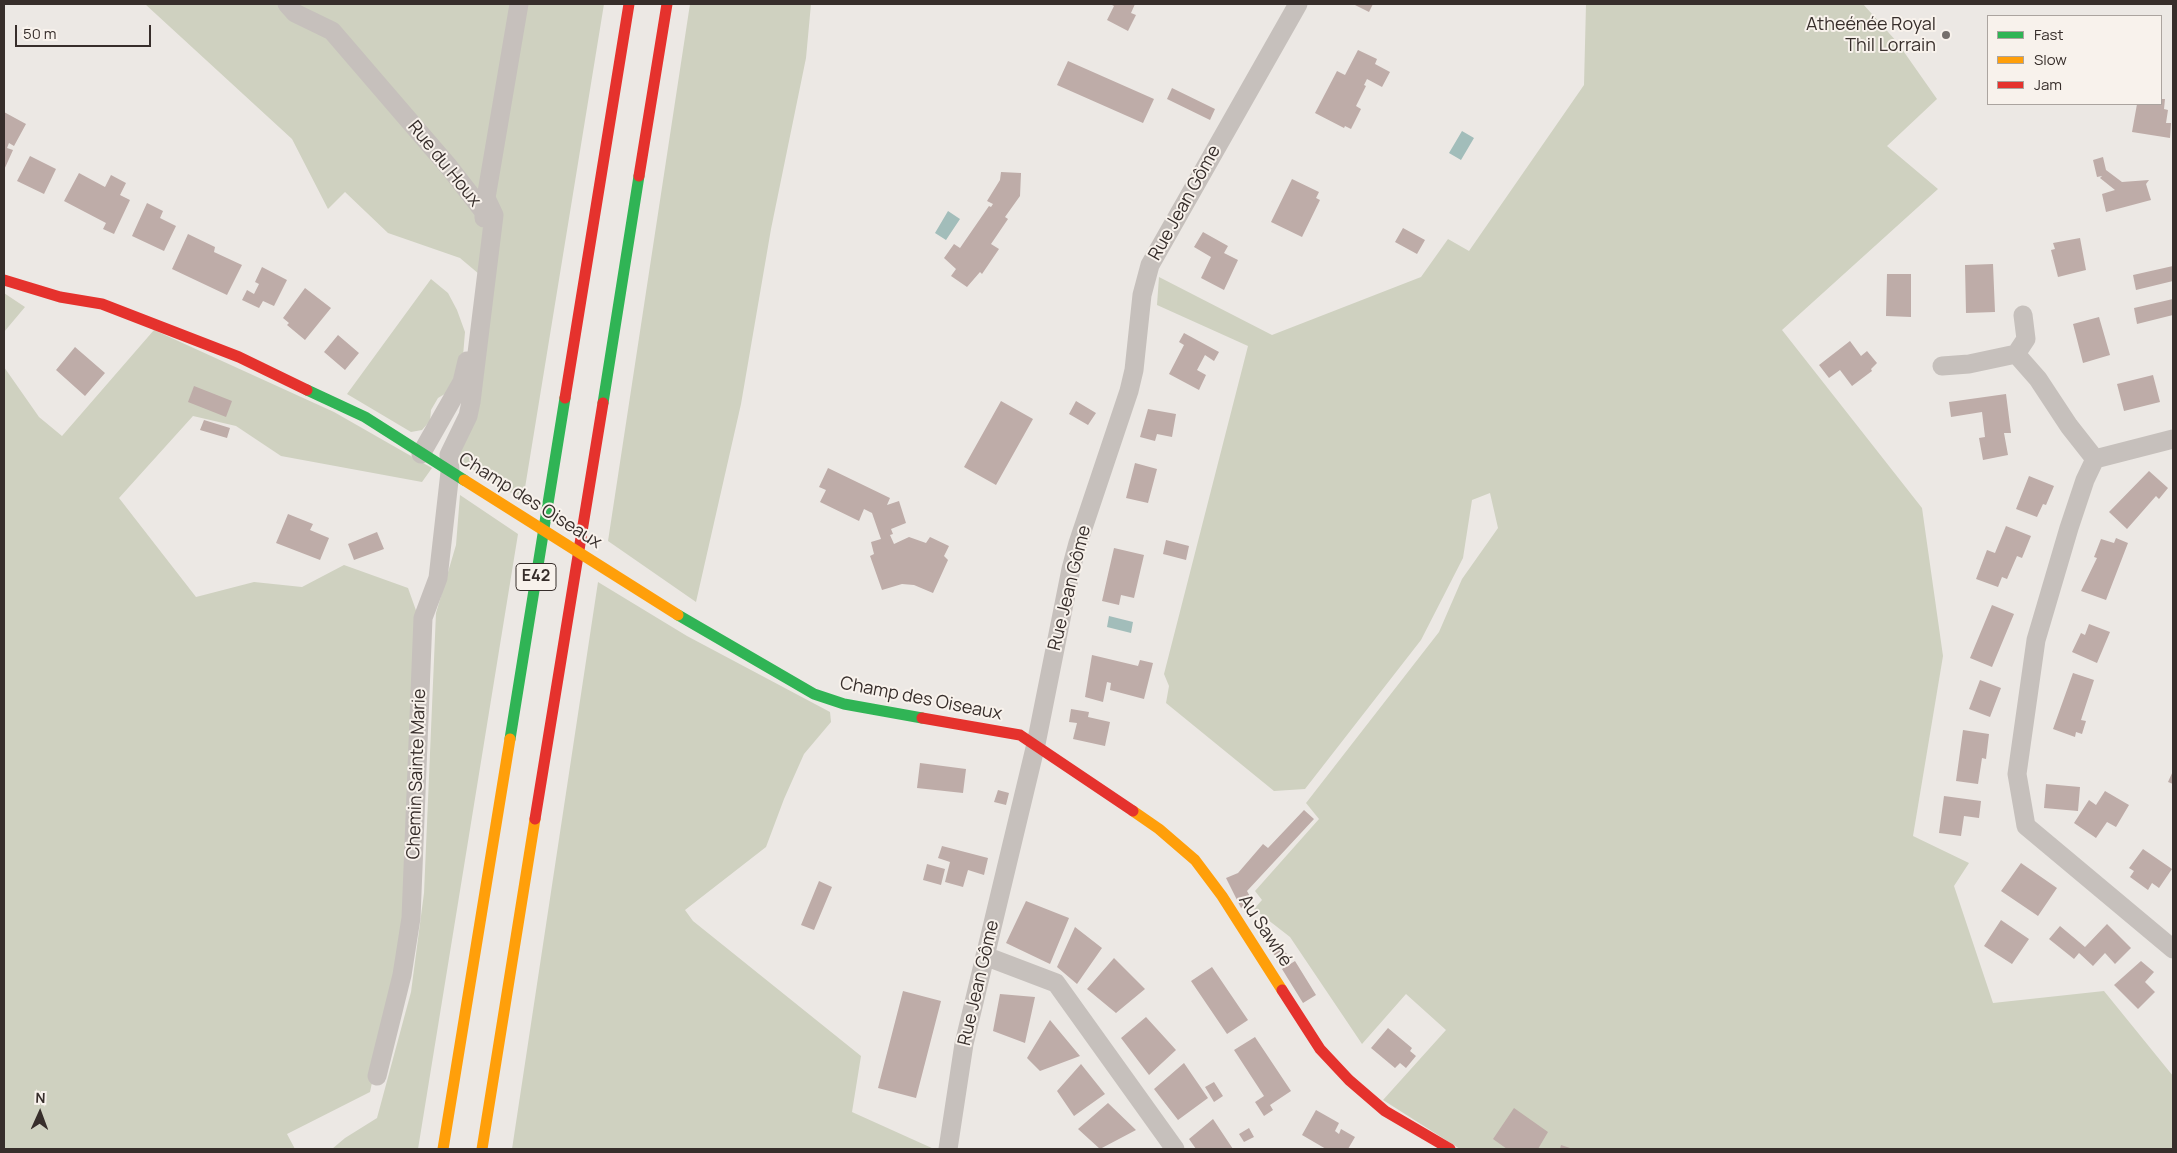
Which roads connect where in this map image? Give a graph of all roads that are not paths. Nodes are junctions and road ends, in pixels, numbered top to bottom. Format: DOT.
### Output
graph roads {
  1 [pos="287,4"];
  2 [pos="519,4"];
  3 [pos="629,4"];
  4 [pos="667,4"];
  5 [pos="1298,4"];
  6 [pos="4,280"];
  7 [pos="2022,315"];
  8 [pos="2016,354"];
  9 [pos="1942,366"];
  10 [pos="2173,439"];
  11 [pos="421,454"];
  12 [pos="2095,459"];
  13 [pos="457,476"];
  14 [pos="1036,744"];
  15 [pos="2173,949"];
  16 [pos="985,956"];
  17 [pos="377,1076"];
  18 [pos="443,1149"];
  19 [pos="482,1149"];
  20 [pos="948,1149"];
  21 [pos="1175,1149"];
  22 [pos="1450,1149"];
  1 -- 11 [label="street, Rue du Houx"];
  2 -- 13 [label="street, Chemin Sainte Marie"];
  3 -- 18 [label="main road, E42"];
  4 -- 19 [label="main road, E42"];
  5 -- 14 [label="street, Rue Jean Gôme"];
  6 -- 11 [label="main road, Champ des Oiseaux"];
  7 -- 8 [label="street"];
  8 -- 9 [label="street"];
  8 -- 12 [label="street"];
  10 -- 12 [label="street"];
  11 -- 13 [label="main road, Champ des Oiseaux"];
  12 -- 15 [label="street"];
  13 -- 14 [label="main road, Champ des Oiseaux, bridge"];
  13 -- 17 [label="street, Chemin Sainte Marie"];
  14 -- 16 [label="street, Rue Jean Gôme"];
  14 -- 22 [label="main road, Au Sawhé"];
  16 -- 20 [label="street, Rue Jean Gôme"];
  16 -- 21 [label="street"];
}
